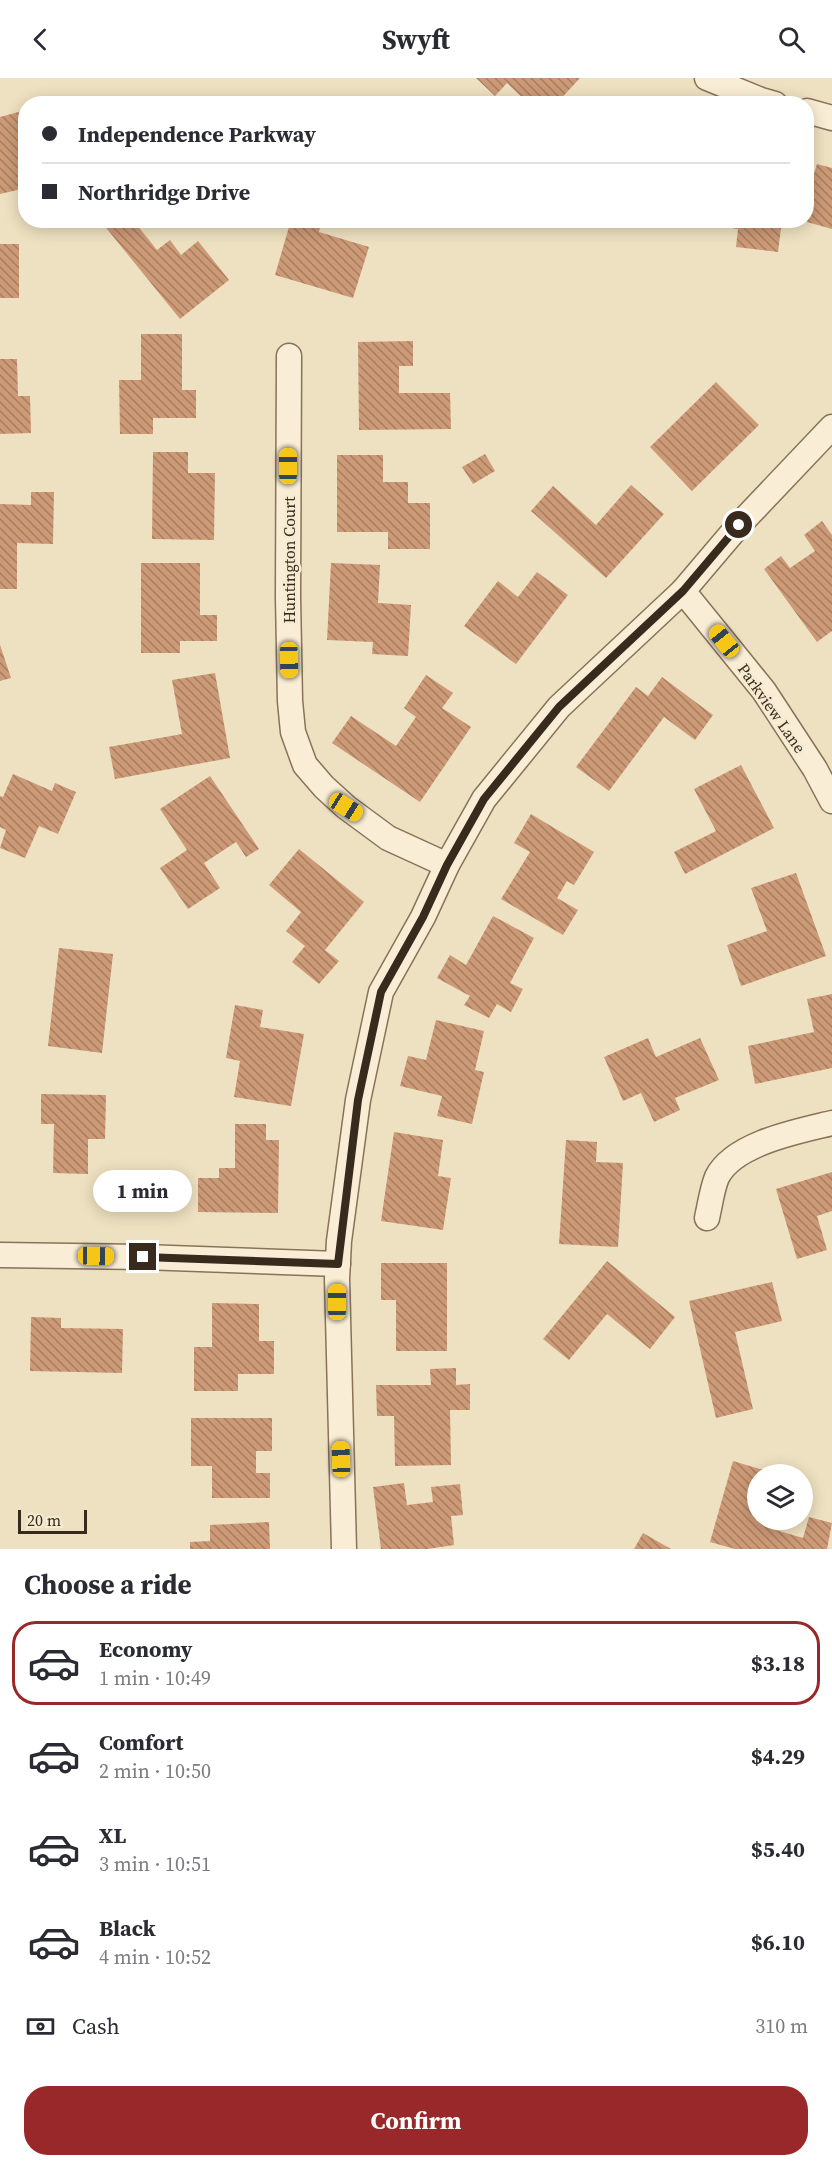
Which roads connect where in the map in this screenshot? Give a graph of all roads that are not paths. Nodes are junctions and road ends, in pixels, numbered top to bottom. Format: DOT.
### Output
graph roads {
  1 [pos="707,78"];
  2 [pos="751,96"];
  3 [pos="814,113"];
  4 [pos="832,118"];
  5 [pos="289,356"];
  6 [pos="832,427"];
  7 [pos="683,591"];
  8 [pos="832,801"];
  9 [pos="447,865"];
  10 [pos="832,1122"];
  11 [pos="707,1218"];
  12 [pos="0,1255"];
  13 [pos="338,1264"];
  14 [pos="344,1549"];
  1 -- 2 [label="street"];
  3 -- 4 [label="street"];
  5 -- 9 [label="street, Huntington Court"];
  6 -- 7 [label="street"];
  7 -- 8 [label="street, Parkview Lane"];
  7 -- 9 [label="street"];
  9 -- 13 [label="street"];
  10 -- 11 [label="street"];
  12 -- 13 [label="street"];
  13 -- 14 [label="street"];
}
